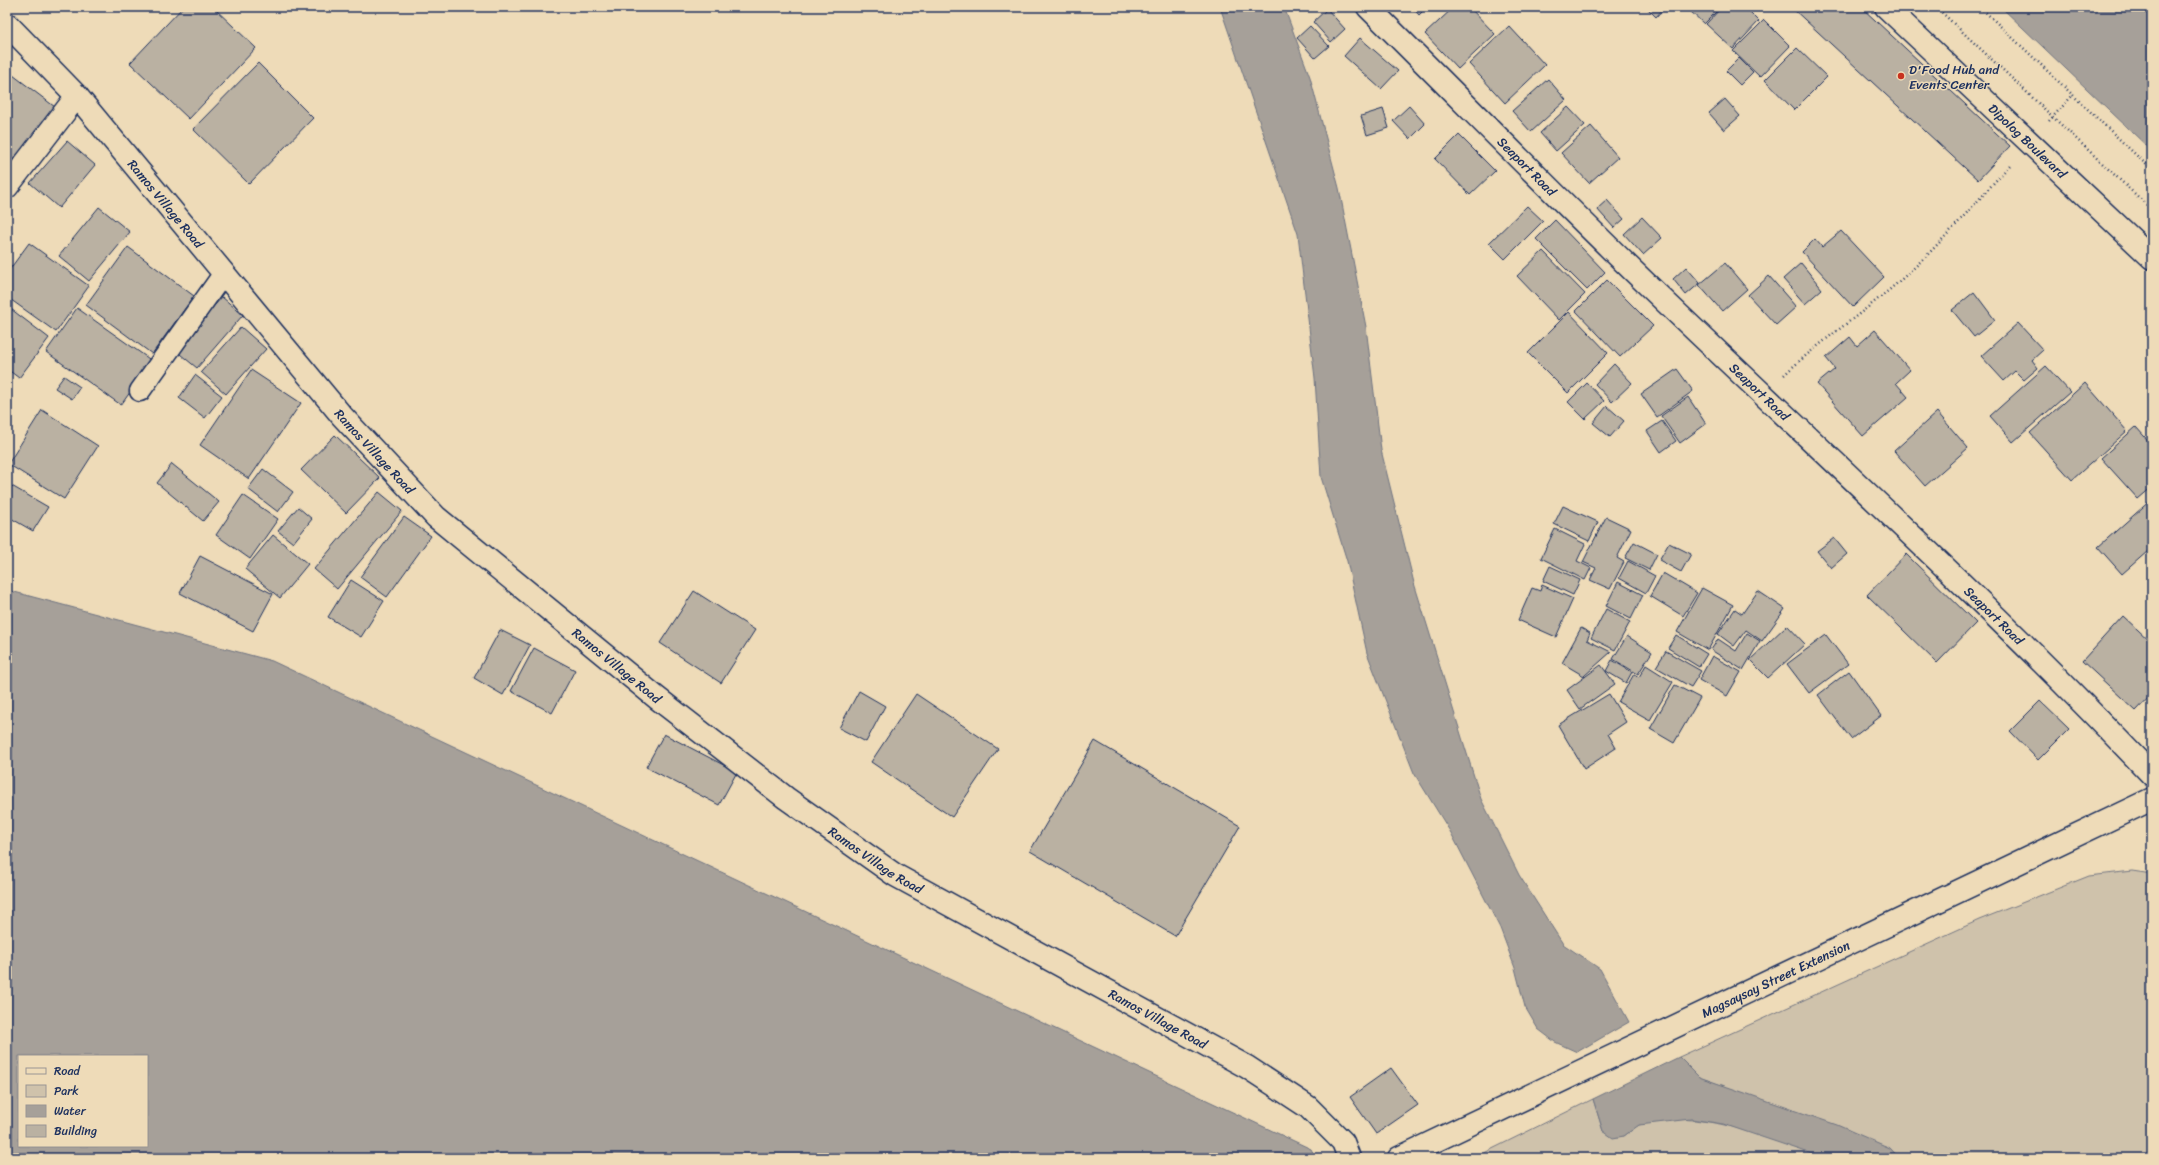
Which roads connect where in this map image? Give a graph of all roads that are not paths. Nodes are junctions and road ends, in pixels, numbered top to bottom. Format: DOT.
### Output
graph roads {
  1 [pos="1368,7"];
  2 [pos="1886,7"];
  3 [pos="7,24"];
  4 [pos="77,96"];
  5 [pos="7,187"];
  6 [pos="2152,258"];
  7 [pos="224,273"];
  8 [pos="140,391"];
  9 [pos="2152,775"];
  10 [pos="2152,799"];
  11 [pos="1349,1158"];
  12 [pos="1399,1158"];
  1 -- 9 [label="street, Seaport Road"];
  2 -- 6 [label="street, Dipolog Boulevard"];
  3 -- 4 [label="street, Ramos Village Road"];
  4 -- 5 [label="street"];
  4 -- 7 [label="street, Ramos Village Road"];
  7 -- 8 [label="lane"];
  7 -- 11 [label="street, Ramos Village Road"];
  10 -- 12 [label="street, Magsaysay Street Extension"];
}
